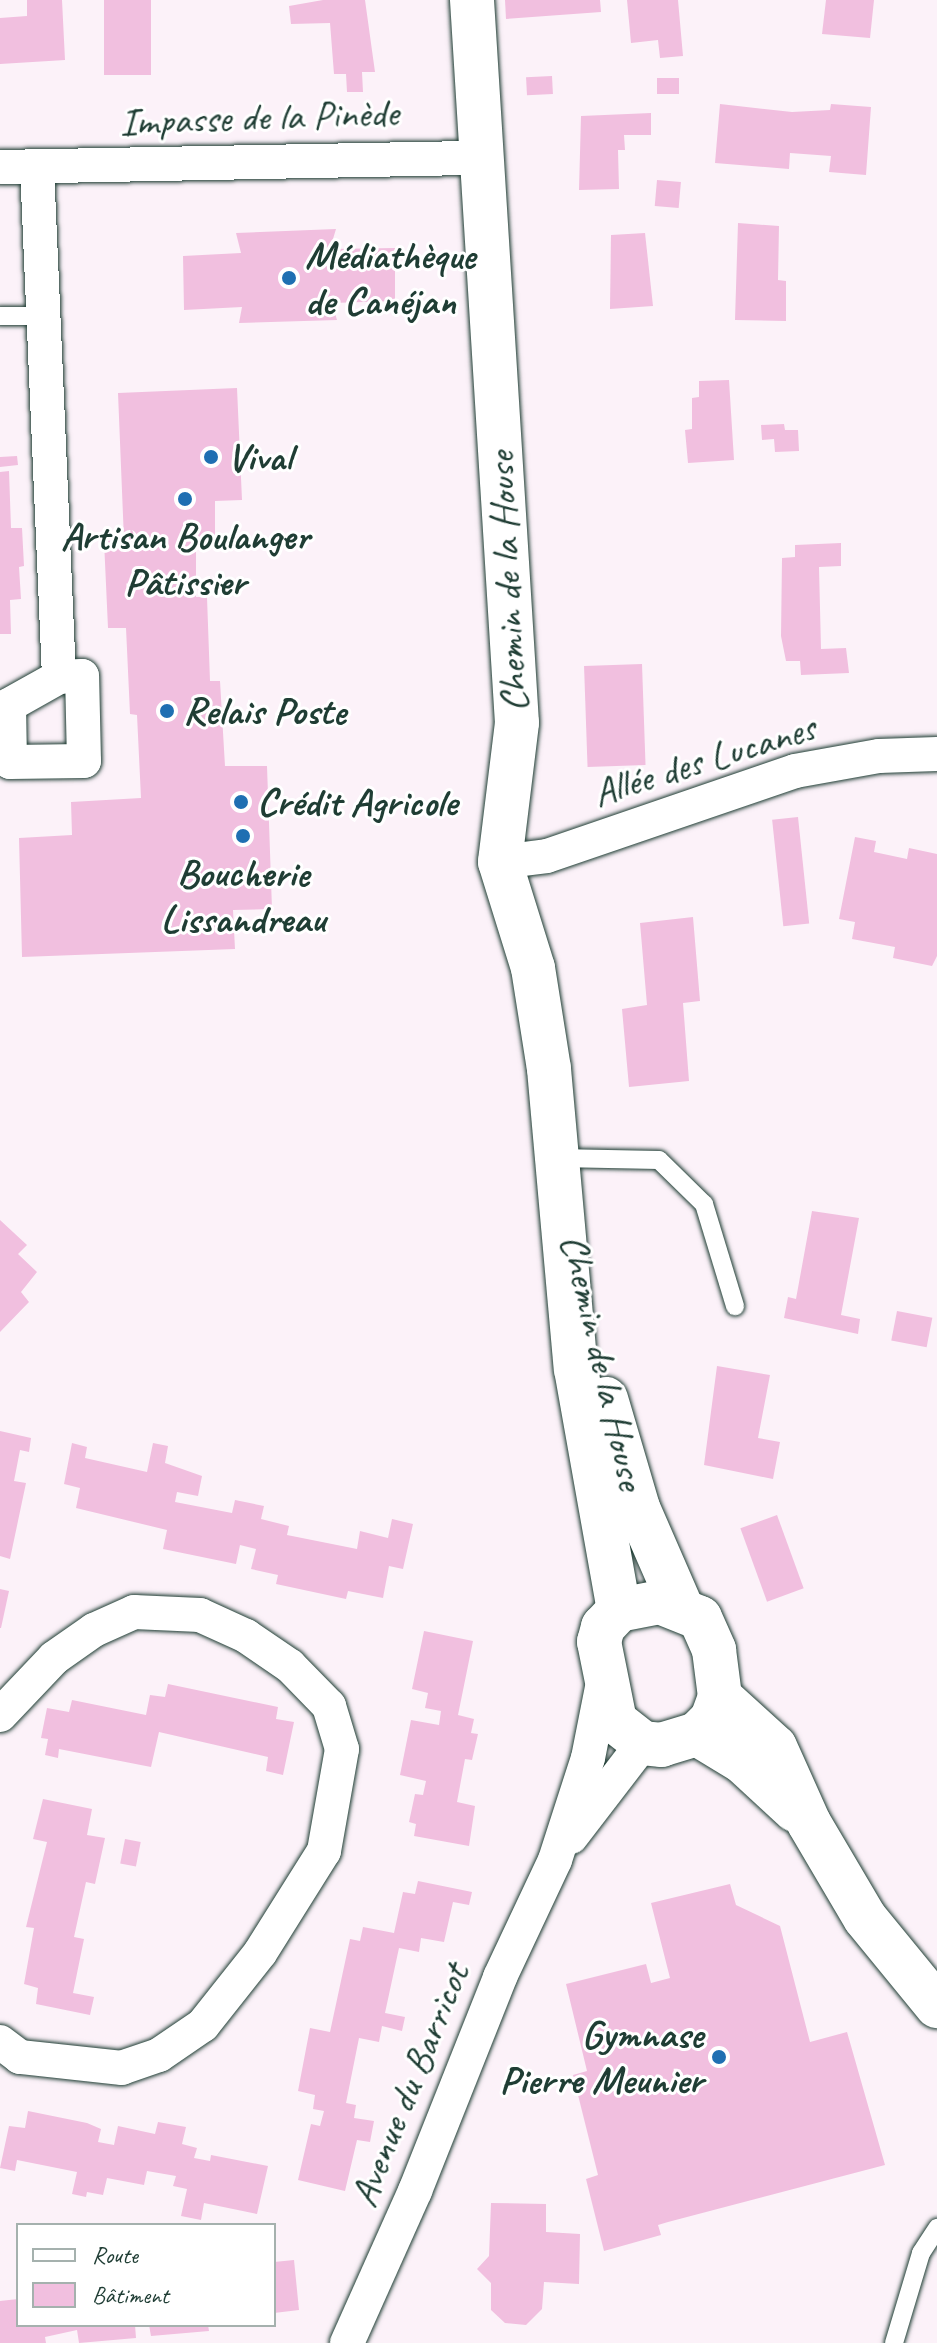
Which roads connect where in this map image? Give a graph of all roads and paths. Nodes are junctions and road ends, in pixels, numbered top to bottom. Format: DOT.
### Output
graph roads {
  1 [pos="472,0"];
  2 [pos="483,158"];
  3 [pos="0,167"];
  4 [pos="37,167"];
  5 [pos="0,316"];
  6 [pos="44,316"];
  7 [pos="59,677"];
  8 [pos="937,754"];
  9 [pos="500,862"];
  10 [pos="557,1158"];
  11 [pos="735,1306"];
  12 [pos="681,1607"];
  13 [pos="619,1610"];
  14 [pos="603,1682"];
  15 [pos="720,1697"];
  16 [pos="0,1715"];
  17 [pos="697,1734"];
  18 [pos="643,1743"];
  19 [pos="809,1823"];
  20 [pos="555,1860"];
  21 [pos="937,2006"];
  22 [pos="0,2042"];
  23 [pos="937,2228"];
  24 [pos="347,2343"];
  25 [pos="894,2343"];
  1 -- 2 [label="street, Chemin de la House"];
  2 -- 4 [label="street, Impasse de la Pinède"];
  2 -- 9 [label="street, Chemin de la House"];
  3 -- 4 [label="street, Impasse de la Pinède"];
  4 -- 6 [label="street"];
  5 -- 6 [label="lane"];
  6 -- 7 [label="street"];
  8 -- 9 [label="street, Allée des Lucanes"];
  9 -- 10 [label="street, Chemin de la House"];
  10 -- 11 [label="lane"];
  10 -- 12 [label="street, Chemin de la House"];
  10 -- 13 [label="street, Chemin de la House"];
  12 -- 13 [label="street"];
  12 -- 15 [label="street"];
  13 -- 14 [label="street"];
  14 -- 18 [label="street"];
  14 -- 20 [label="street, Avenue du Barricot"];
  15 -- 17 [label="street"];
  15 -- 19 [label="street"];
  16 -- 22 [label="street"];
  17 -- 18 [label="street"];
  17 -- 19 [label="street"];
  18 -- 20 [label="street, Avenue du Barricot"];
  19 -- 21 [label="street"];
  20 -- 24 [label="street, Avenue du Barricot"];
  23 -- 25 [label="lane"];
}
